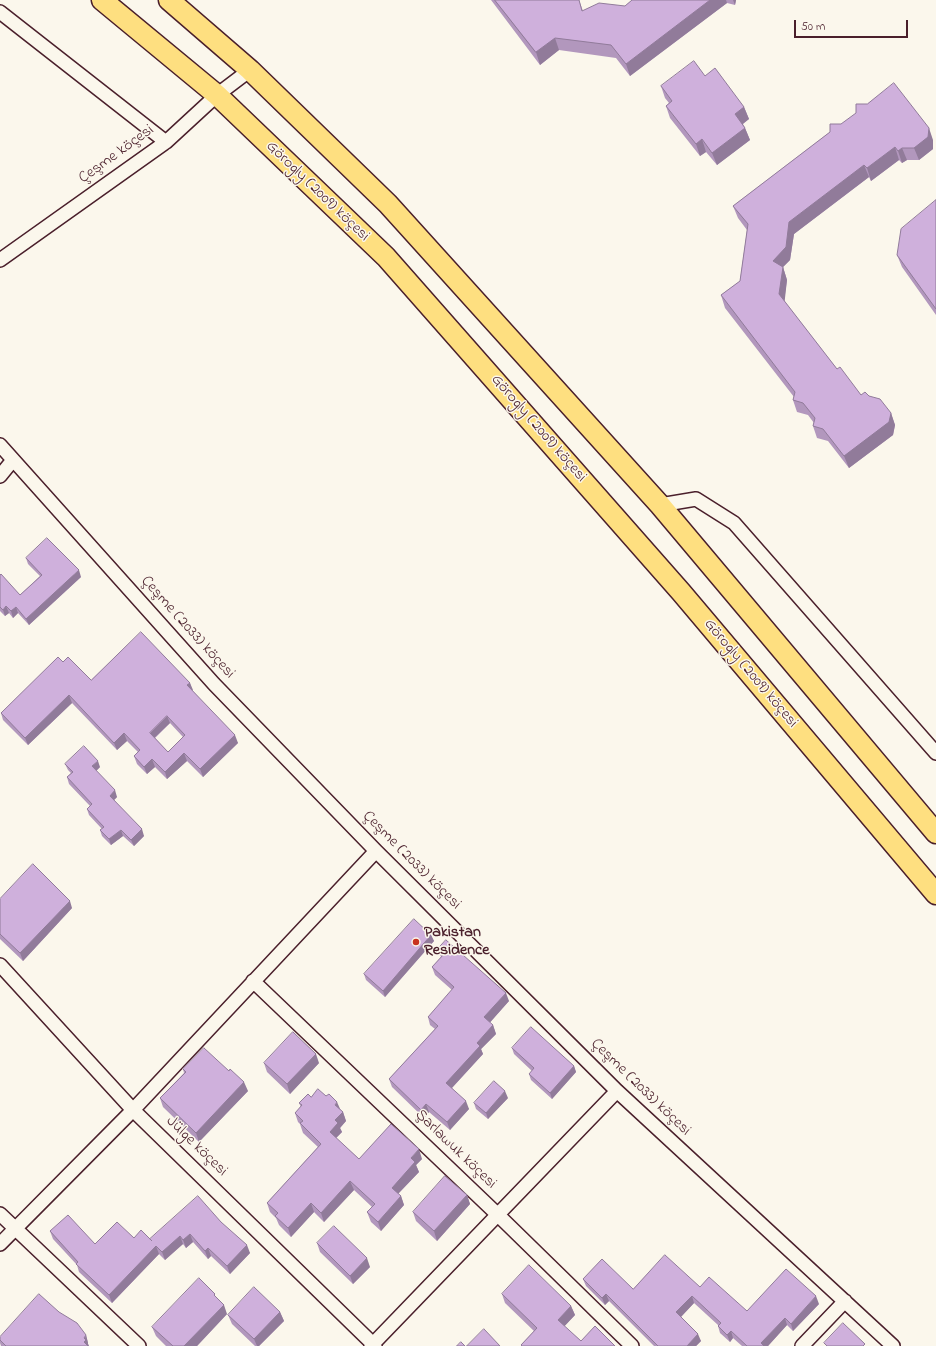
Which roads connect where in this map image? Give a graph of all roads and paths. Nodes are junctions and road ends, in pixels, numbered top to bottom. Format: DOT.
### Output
graph roads {
  1 [pos="102,0"];
  2 [pos="168,0"];
  3 [pos="0,12"];
  4 [pos="250,70"];
  5 [pos="217,95"];
  6 [pos="166,142"];
  7 [pos="0,260"];
  8 [pos="0,445"];
  9 [pos="13,460"];
  10 [pos="0,476"];
  11 [pos="660,505"];
  12 [pos="936,754"];
  13 [pos="936,832"];
  14 [pos="376,851"];
  15 [pos="936,894"];
  16 [pos="0,965"];
  17 [pos="253,981"];
  18 [pos="617,1092"];
  19 [pos="133,1110"];
  20 [pos="0,1214"];
  21 [pos="498,1215"];
  22 [pos="15,1229"];
  23 [pos="0,1244"];
  24 [pos="844,1301"];
  25 [pos="373,1345"];
  26 [pos="139,1346"];
  27 [pos="632,1346"];
  28 [pos="802,1346"];
  29 [pos="893,1346"];
  1 -- 5 [label="main road, Görogly (2009) köçesi"];
  2 -- 4 [label="main road"];
  3 -- 6 [label="street"];
  4 -- 5 [label="street, Çeşme köçesi"];
  4 -- 11 [label="main road"];
  5 -- 6 [label="street, Çeşme köçesi"];
  5 -- 15 [label="main road, Görogly (2009) köçesi"];
  6 -- 7 [label="street, Çeşme köçesi"];
  8 -- 9 [label="street"];
  9 -- 10 [label="street"];
  9 -- 14 [label="street, Çeşme (2033) köçesi"];
  11 -- 12 [label="street"];
  11 -- 13 [label="main road"];
  14 -- 17 [label="street"];
  14 -- 18 [label="street, Çeşme (2033) köçesi"];
  16 -- 19 [label="street, Jülge köçesi"];
  17 -- 19 [label="street"];
  17 -- 21 [label="street, Şarlawuk köçesi"];
  18 -- 21 [label="street"];
  18 -- 24 [label="street, Çeşme (2033) köçesi"];
  19 -- 22 [label="street"];
  19 -- 25 [label="street, Jülge köçesi"];
  20 -- 22 [label="street"];
  21 -- 25 [label="street"];
  21 -- 27 [label="street, Şarlawuk köçesi"];
  22 -- 23 [label="street"];
  22 -- 26 [label="street"];
  24 -- 28 [label="street"];
  24 -- 29 [label="street, Çeşme (2033) köçesi"];
}
